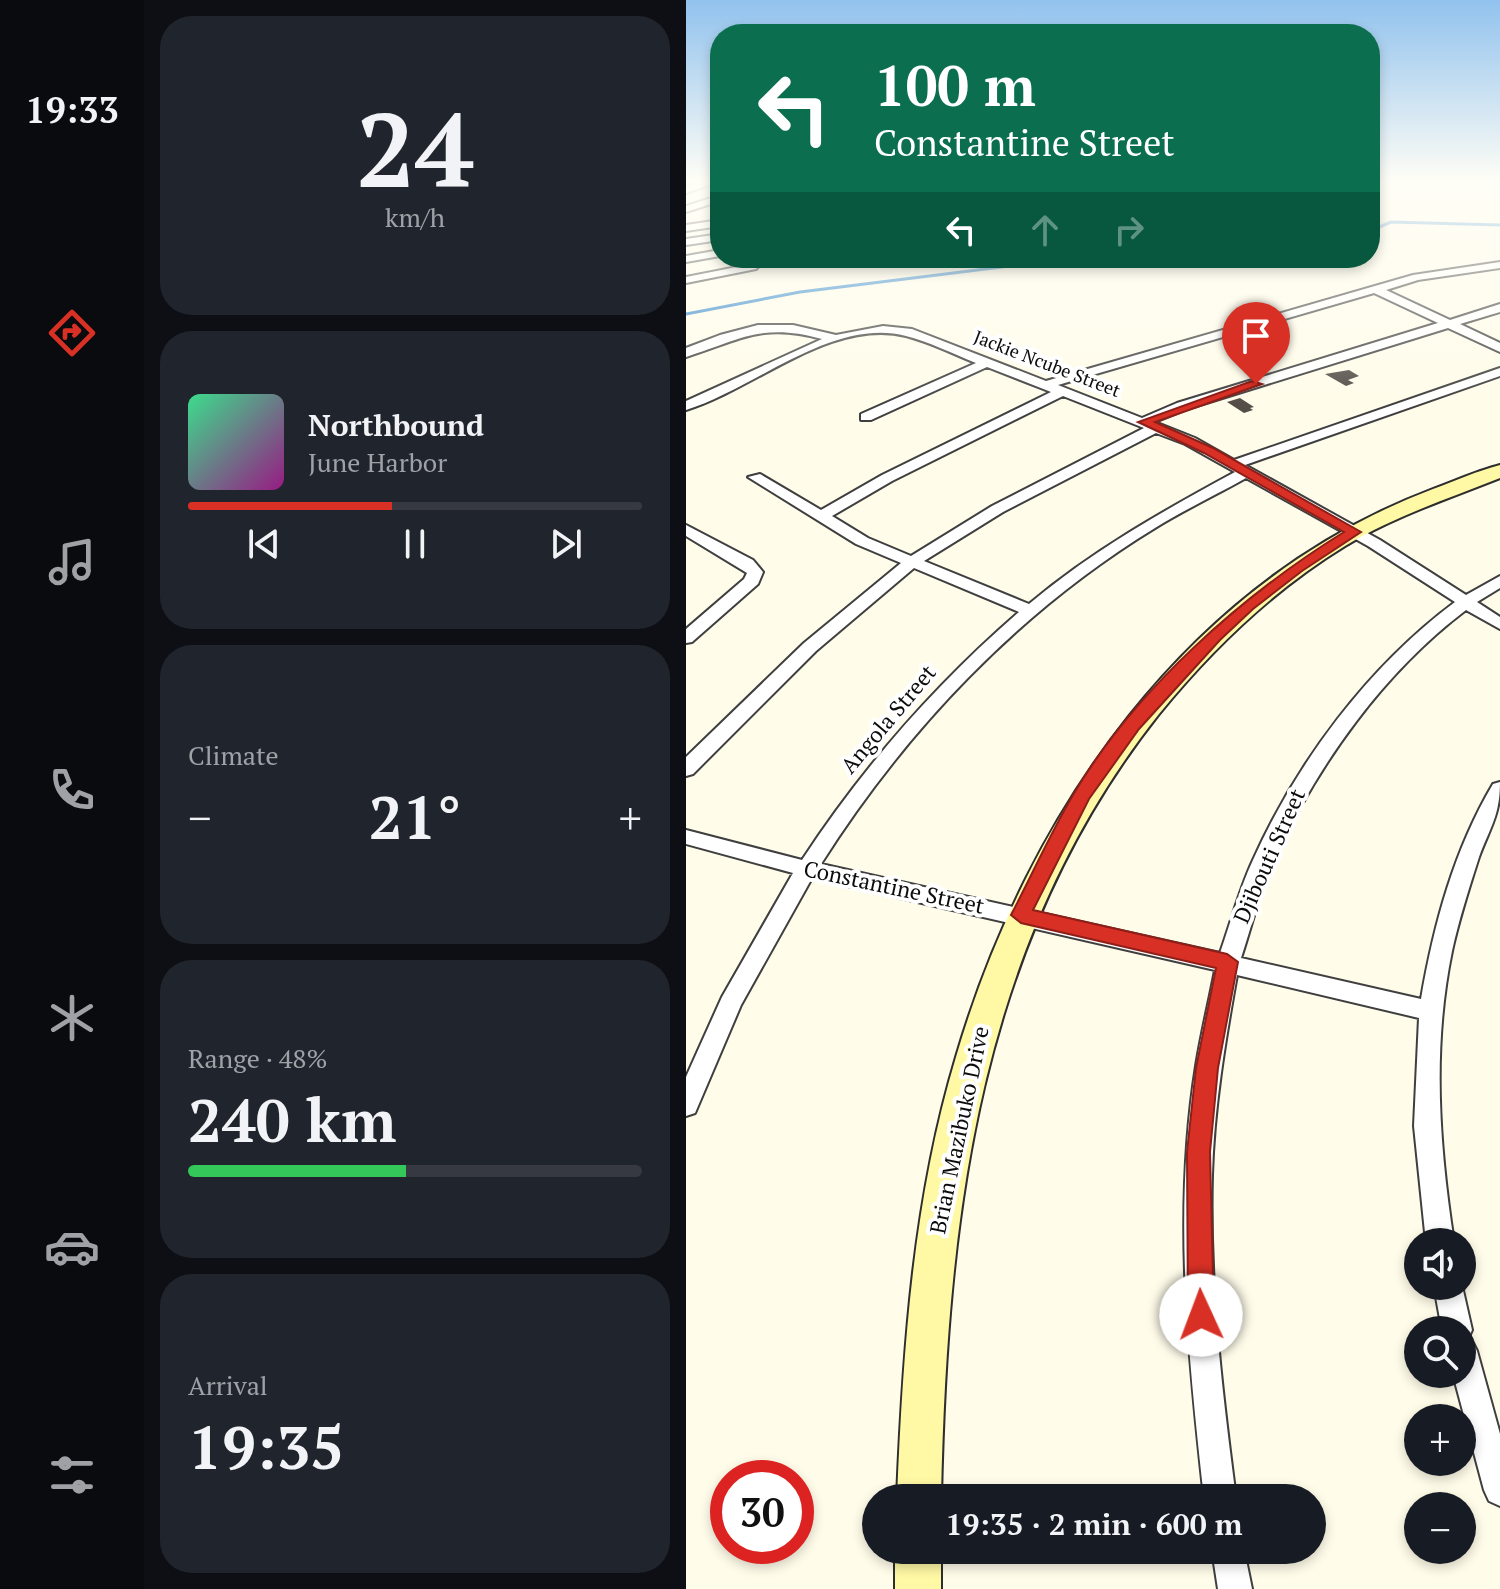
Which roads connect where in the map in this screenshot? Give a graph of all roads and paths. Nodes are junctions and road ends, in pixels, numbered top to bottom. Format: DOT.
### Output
graph roads {
  1 [pos="708,255"];
  2 [pos="686,259"];
  3 [pos="1500,265"];
  4 [pos="747,268"];
  5 [pos="686,280"];
  6 [pos="1375,289"];
  7 [pos="1500,308"];
  8 [pos="1449,323"];
  9 [pos="833,338"];
  10 [pos="1500,348"];
  11 [pos="686,353"];
  12 [pos="988,362"];
  13 [pos="1500,372"];
  14 [pos="1055,388"];
  15 [pos="686,406"];
  16 [pos="866,417"];
  17 [pos="1150,425"];
  18 [pos="1240,468"];
  19 [pos="1500,471"];
  20 [pos="755,477"];
  21 [pos="820,517"];
  22 [pos="686,530"];
  23 [pos="1354,532"];
  24 [pos="916,561"];
  25 [pos="1500,581"];
  26 [pos="1464,601"];
  27 [pos="1028,610"];
  28 [pos="1500,624"];
  29 [pos="686,638"];
  30 [pos="686,769"];
  31 [pos="1500,789"];
  32 [pos="686,837"];
  33 [pos="804,868"];
  34 [pos="1021,915"];
  35 [pos="1227,962"];
  36 [pos="1429,1011"];
  37 [pos="686,1105"];
  38 [pos="1439,1228"];
  39 [pos="1472,1388"];
  40 [pos="919,1484"];
  41 [pos="1218,1484"];
  42 [pos="1500,1490"];
  43 [pos="918,1564"];
  44 [pos="1231,1564"];
  45 [pos="918,1589"];
  46 [pos="1235,1589"];
  1 -- 2 [label="street"];
  3 -- 6 [label="street"];
  4 -- 5 [label="street"];
  6 -- 8 [label="street"];
  6 -- 14 [label="street"];
  7 -- 8 [label="street"];
  8 -- 10 [label="street"];
  8 -- 17 [label="street"];
  9 -- 11 [label="street"];
  9 -- 12 [label="street, Jackie Ncube Street"];
  9 -- 15 [label="street, Jackie Ncube Street"];
  12 -- 14 [label="street, Jackie Ncube Street"];
  12 -- 16 [label="street"];
  13 -- 18 [label="street, Angola Street"];
  14 -- 17 [label="street, Jackie Ncube Street"];
  14 -- 21 [label="street"];
  17 -- 18 [label="street, Jackie Ncube Street"];
  17 -- 24 [label="street"];
  18 -- 23 [label="street, Jackie Ncube Street"];
  18 -- 27 [label="street, Angola Street"];
  19 -- 23 [label="street, Brian Mazibuko Drive"];
  20 -- 21 [label="street"];
  21 -- 24 [label="street"];
  22 -- 29 [label="street"];
  23 -- 26 [label="street, Jackie Ncube Street"];
  23 -- 34 [label="street, Brian Mazibuko Drive"];
  24 -- 27 [label="street"];
  24 -- 30 [label="street"];
  25 -- 26 [label="street, Djibouti Street"];
  26 -- 28 [label="street, Jackie Ncube Street"];
  26 -- 35 [label="street, Djibouti Street"];
  27 -- 33 [label="street, Angola Street"];
  31 -- 36 [label="street"];
  32 -- 33 [label="street, Constantine Street"];
  33 -- 34 [label="street, Constantine Street"];
  33 -- 37 [label="street, Angola Street"];
  34 -- 35 [label="street, Constantine Street"];
  34 -- 40 [label="street, Brian Mazibuko Drive"];
  35 -- 36 [label="street, Constantine Street"];
  35 -- 41 [label="street, Djibouti Street"];
  36 -- 38 [label="street"];
  39 -- 42 [label="street"];
  43 -- 45 [label="street"];
  44 -- 46 [label="street"];
}
